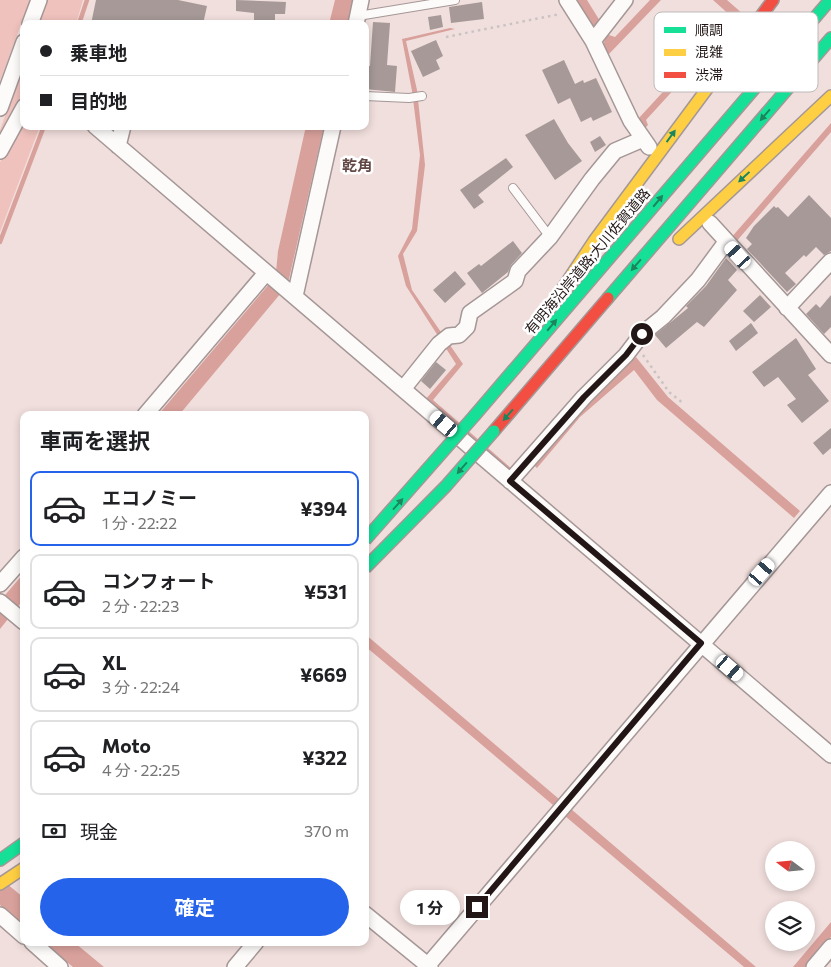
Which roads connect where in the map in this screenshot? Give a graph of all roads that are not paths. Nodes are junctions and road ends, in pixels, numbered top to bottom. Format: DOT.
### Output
graph roads {
  1 [pos="39,0"];
  2 [pos="361,0"];
  3 [pos="455,0"];
  4 [pos="625,0"];
  5 [pos="773,0"];
  6 [pos="830,0"];
  7 [pos="570,6"];
  8 [pos="764,12"];
  9 [pos="818,14"];
  10 [pos="32,20"];
  11 [pos="357,20"];
  12 [pos="831,38"];
  13 [pos="594,41"];
  14 [pos="20,53"];
  15 [pos="818,53"];
  16 [pos="705,92"];
  17 [pos="751,92"];
  18 [pos="785,92"];
  19 [pos="369,96"];
  20 [pos="422,96"];
  21 [pos="831,96"];
  22 [pos="0,108"];
  23 [pos="20,114"];
  24 [pos="100,130"];
  25 [pos="121,130"];
  26 [pos="332,130"];
  27 [pos="118,146"];
  28 [pos="0,151"];
  29 [pos="513,188"];
  30 [pos="710,223"];
  31 [pos="550,237"];
  32 [pos="726,242"];
  33 [pos="670,249"];
  34 [pos="831,261"];
  35 [pos="648,268"];
  36 [pos="267,274"];
  37 [pos="291,293"];
  38 [pos="786,308"];
  39 [pos="831,355"];
  40 [pos="403,389"];
  41 [pos="495,392"];
  42 [pos="520,400"];
  43 [pos="148,411"];
  44 [pos="510,481"];
  45 [pos="831,493"];
  46 [pos="369,535"];
  47 [pos="20,562"];
  48 [pos="369,564"];
  49 [pos="0,584"];
  50 [pos="0,602"];
  51 [pos="18,618"];
  52 [pos="701,643"];
  53 [pos="831,755"];
  54 [pos="20,845"];
  55 [pos="0,860"];
  56 [pos="20,871"];
  57 [pos="0,884"];
  58 [pos="0,915"];
  59 [pos="369,917"];
  60 [pos="20,932"];
  61 [pos="36,946"];
  62 [pos="253,946"];
  63 [pos="831,947"];
  64 [pos="429,966"];
  65 [pos="60,967"];
  66 [pos="235,967"];
  67 [pos="814,967"];
  1 -- 10 [label="street"];
  2 -- 11 [label="street"];
  3 -- 11 [label="lane"];
  4 -- 13 [label="street"];
  8 -- 5 [label="highway, one-way"];
  9 -- 6 [label="highway, 有明海沿岸道路;大川佐賀道路, one-way"];
  7 -- 13 [label="street"];
  12 -- 15 [label="highway, one-way"];
  13 -- 31 [label="street"];
  14 -- 22 [label="street"];
  41 -- 16 [label="highway, one-way"];
  41 -- 17 [label="highway, 有明海沿岸道路;大川佐賀道路, one-way"];
  18 -- 42 [label="highway, one-way"];
  19 -- 20 [label="lane"];
  21 -- 33 [label="highway, one-way"];
  23 -- 28 [label="street"];
  24 -- 27 [label="street"];
  25 -- 27 [label="street"];
  26 -- 37 [label="street"];
  27 -- 36 [label="street"];
  29 -- 31 [label="lane"];
  30 -- 32 [label="street"];
  31 -- 40 [label="street"];
  32 -- 38 [label="street"];
  32 -- 44 [label="street"];
  34 -- 38 [label="street"];
  35 -- 42 [label="highway"];
  36 -- 37 [label="street"];
  36 -- 43 [label="street"];
  37 -- 40 [label="street"];
  38 -- 39 [label="street"];
  40 -- 44 [label="street"];
  46 -- 41 [label="highway, 有明海沿岸道路;大川佐賀道路, one-way, bridge"];
  42 -- 48 [label="highway, one-way, bridge"];
  44 -- 52 [label="street"];
  45 -- 52 [label="street"];
  47 -- 49 [label="street"];
  50 -- 51 [label="street"];
  52 -- 53 [label="street"];
  52 -- 64 [label="street"];
  54 -- 55 [label="highway"];
  56 -- 57 [label="highway"];
  58 -- 60 [label="street"];
  59 -- 64 [label="street"];
  61 -- 65 [label="street"];
  62 -- 66 [label="street"];
  63 -- 67 [label="street"];
}
